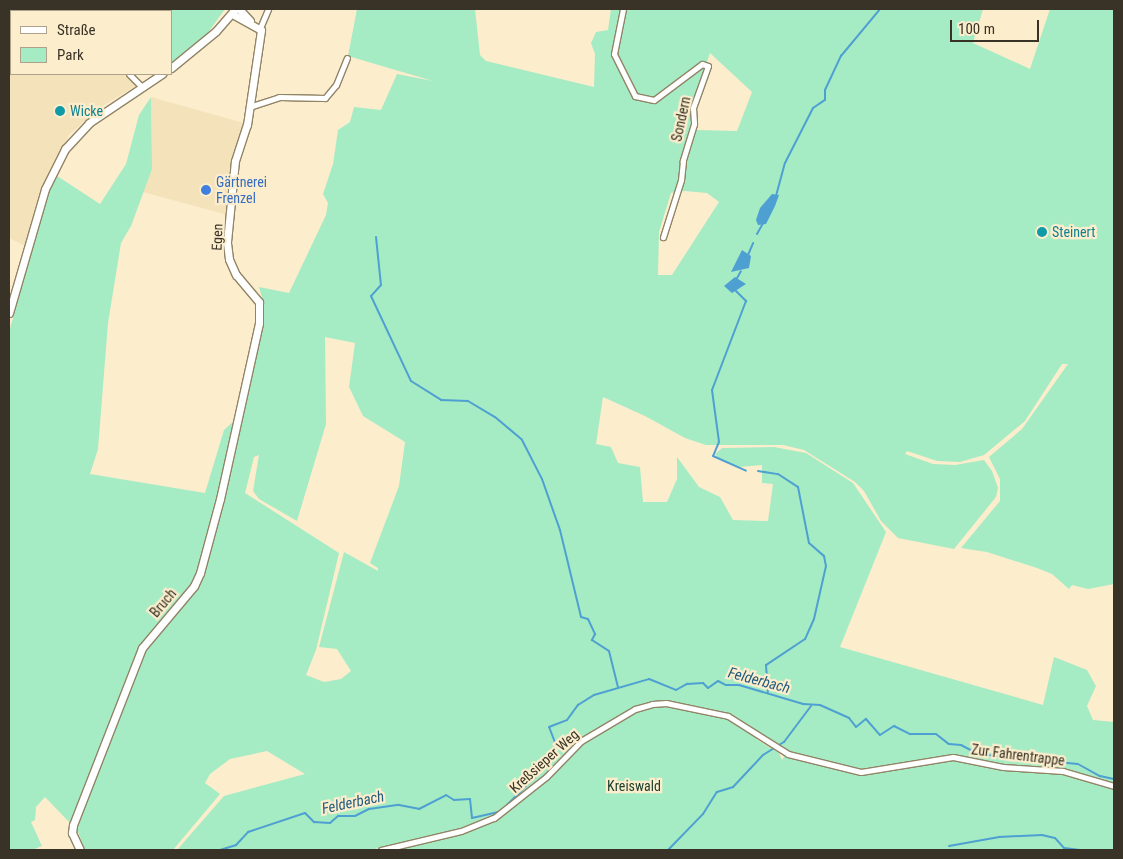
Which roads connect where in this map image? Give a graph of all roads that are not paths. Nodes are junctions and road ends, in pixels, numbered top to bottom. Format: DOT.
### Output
graph roads {
  1 [pos="268,9"];
  2 [pos="623,9"];
  3 [pos="235,10"];
  4 [pos="260,28"];
  5 [pos="347,58"];
  6 [pos="172,67"];
  7 [pos="130,75"];
  8 [pos="161,75"];
  9 [pos="142,88"];
  10 [pos="248,107"];
  11 [pos="663,237"];
  12 [pos="9,313"];
  13 [pos="250,360"];
  14 [pos="917,764"];
  15 [pos="1114,786"];
  16 [pos="80,850"];
  17 [pos="381,850"];
  1 -- 4 [label="street, Egen"];
  2 -- 11 [label="street, Sondern"];
  3 -- 4 [label="street"];
  3 -- 6 [label="street"];
  4 -- 10 [label="street, Egen"];
  5 -- 10 [label="street"];
  7 -- 9 [label="street"];
  8 -- 9 [label="street"];
  9 -- 12 [label="street"];
  10 -- 13 [label="street, Egen"];
  13 -- 16 [label="street, Bruch"];
  14 -- 15 [label="street, Zur Fahrentrappe"];
  14 -- 17 [label="street, Kreßsieper Weg"];
}
